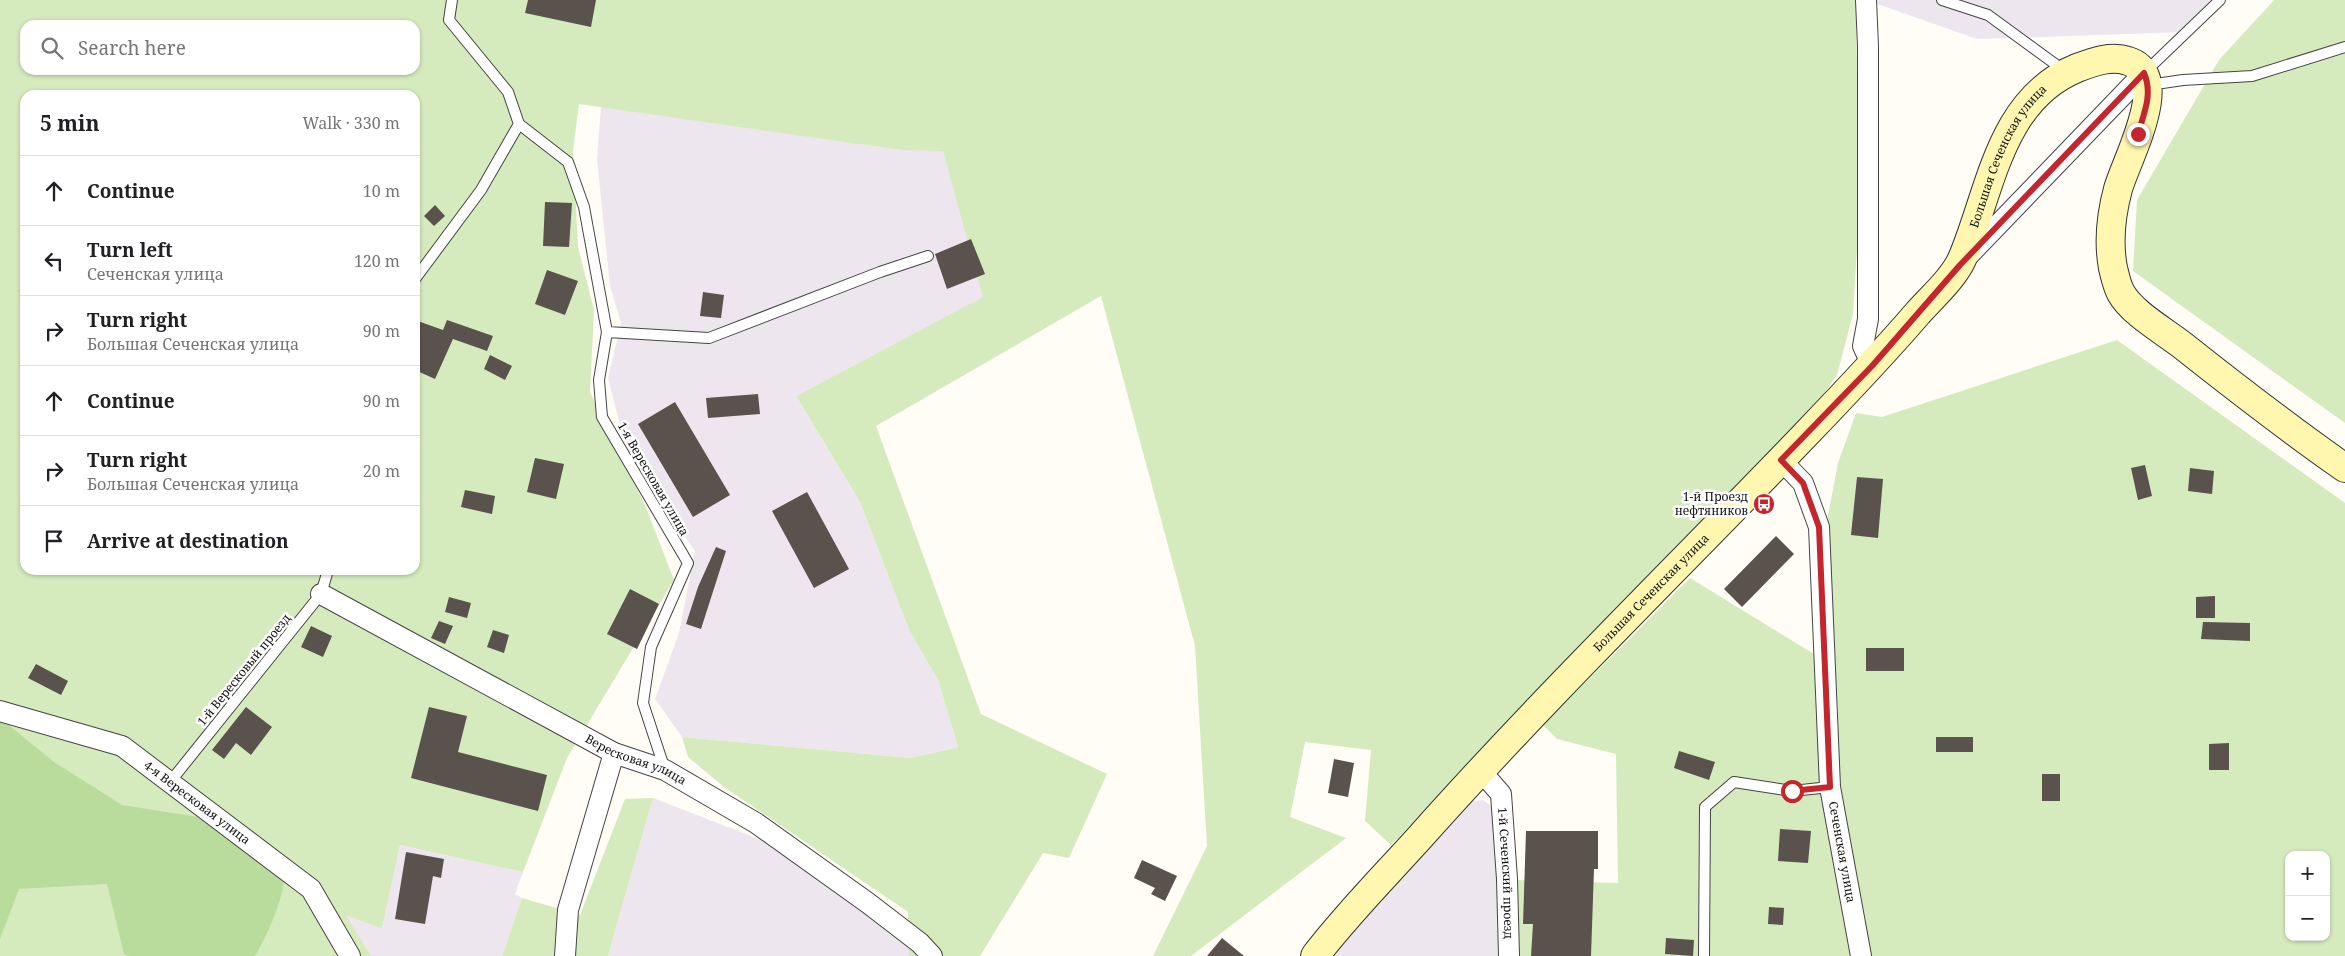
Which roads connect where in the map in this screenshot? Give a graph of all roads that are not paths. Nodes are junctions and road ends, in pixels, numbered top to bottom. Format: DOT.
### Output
graph roads {
  1 [pos="452,0"];
  2 [pos="1866,0"];
  3 [pos="1942,0"];
  4 [pos="2220,0"];
  5 [pos="2345,47"];
  6 [pos="2067,72"];
  7 [pos="2147,79"];
  8 [pos="519,124"];
  9 [pos="928,256"];
  10 [pos="1960,265"];
  11 [pos="420,272"];
  12 [pos="607,332"];
  13 [pos="1872,366"];
  14 [pos="1781,460"];
  15 [pos="2345,468"];
  16 [pos="327,575"];
  17 [pos="321,594"];
  18 [pos="0,711"];
  19 [pos="614,753"];
  20 [pos="665,770"];
  21 [pos="1480,770"];
  22 [pos="170,782"];
  23 [pos="1830,787"];
  24 [pos="350,956"];
  25 [pos="566,956"];
  26 [pos="932,956"];
  27 [pos="1315,956"];
  28 [pos="1509,956"];
  29 [pos="1704,956"];
  30 [pos="1861,956"];
  1 -- 8 [label="lane"];
  2 -- 13 [label="street"];
  3 -- 6 [label="lane"];
  4 -- 7 [label="lane"];
  5 -- 7 [label="lane"];
  6 -- 7 [label="street, Большая Сеченская улица"];
  6 -- 10 [label="street, Большая Сеченская улица"];
  7 -- 10 [label="street"];
  7 -- 15 [label="street"];
  8 -- 11 [label="lane"];
  8 -- 12 [label="lane, 1-я Вересковая улица"];
  9 -- 12 [label="lane"];
  10 -- 13 [label="street, Большая Сеченская улица"];
  12 -- 20 [label="lane, 1-я Вересковая улица"];
  13 -- 14 [label="street, Большая Сеченская улица"];
  14 -- 21 [label="street, Большая Сеченская улица"];
  14 -- 23 [label="street, Сеченская улица"];
  16 -- 17 [label="lane, 1-й Вересковый проезд"];
  17 -- 19 [label="street, Вересковая улица"];
  17 -- 22 [label="lane, 1-й Вересковый проезд"];
  18 -- 22 [label="street, 4-я Вересковая улица"];
  19 -- 20 [label="street, Вересковая улица"];
  19 -- 25 [label="street"];
  20 -- 26 [label="street, Вересковая улица"];
  21 -- 27 [label="street, Большая Сеченская улица"];
  21 -- 28 [label="street, 1-й Сеченский проезд"];
  22 -- 24 [label="street, 4-я Вересковая улица"];
  23 -- 29 [label="lane"];
  23 -- 30 [label="street, Сеченская улица"];
}
